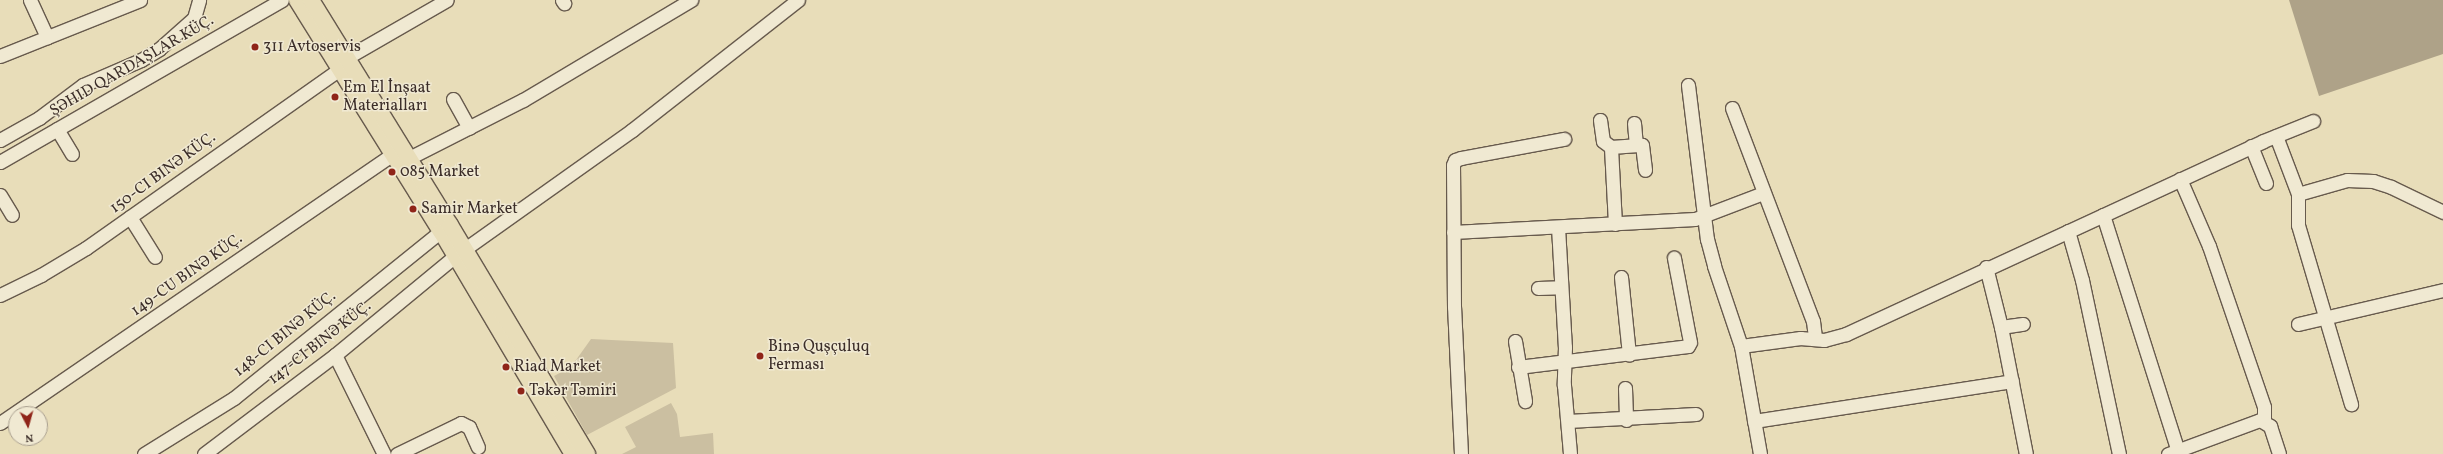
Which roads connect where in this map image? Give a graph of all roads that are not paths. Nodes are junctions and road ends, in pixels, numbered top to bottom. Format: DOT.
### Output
graph roads {
  1 [pos="30,0"];
  2 [pos="140,0"];
  3 [pos="199,0"];
  4 [pos="282,0"];
  5 [pos="298,0"];
  6 [pos="311,0"];
  7 [pos="447,0"];
  8 [pos="691,0"];
  9 [pos="798,0"];
  10 [pos="47,37"];
  11 [pos="0,56"];
  12 [pos="343,64"];
  13 [pos="1688,85"];
  14 [pos="452,99"];
  15 [pos="1732,108"];
  16 [pos="1600,120"];
  17 [pos="2313,121"];
  18 [pos="1634,122"];
  19 [pos="469,128"];
  20 [pos="57,130"];
  21 [pos="2276,136"];
  22 [pos="1564,139"];
  23 [pos="0,140"];
  24 [pos="1636,144"];
  25 [pos="2251,146"];
  26 [pos="1611,147"];
  27 [pos="72,154"];
  28 [pos="393,154"];
  29 [pos="409,158"];
  30 [pos="0,162"];
  31 [pos="1645,170"];
  32 [pos="2180,179"];
  33 [pos="2266,183"];
  34 [pos="1763,193"];
  35 [pos="2298,194"];
  36 [pos="0,195"];
  37 [pos="2443,212"];
  38 [pos="12,215"];
  39 [pos="2103,215"];
  40 [pos="130,217"];
  41 [pos="1704,217"];
  42 [pos="1615,224"];
  43 [pos="1558,227"];
  44 [pos="446,228"];
  45 [pos="2068,231"];
  46 [pos="1453,232"];
  47 [pos="460,252"];
  48 [pos="155,257"];
  49 [pos="1674,258"];
  50 [pos="1986,267"];
  51 [pos="1621,277"];
  52 [pos="1561,287"];
  53 [pos="1538,288"];
  54 [pos="2443,290"];
  55 [pos="0,295"];
  56 [pos="2325,317"];
  57 [pos="2023,324"];
  58 [pos="2298,324"];
  59 [pos="2001,327"];
  60 [pos="1815,338"];
  61 [pos="1515,341"];
  62 [pos="1741,346"];
  63 [pos="335,354"];
  64 [pos="1629,355"];
  65 [pos="1564,363"];
  66 [pos="1518,367"];
  67 [pos="2012,381"];
  68 [pos="1625,388"];
  69 [pos="1525,400"];
  70 [pos="2351,404"];
  71 [pos="1696,414"];
  72 [pos="1626,420"];
  73 [pos="1754,420"];
  74 [pos="2264,421"];
  75 [pos="1568,422"];
  76 [pos="0,423"];
  77 [pos="478,447"];
  78 [pos="210,452"];
  79 [pos="2175,453"];
  80 [pos="144,454"];
  81 [pos="384,454"];
  82 [pos="398,454"];
  83 [pos="573,454"];
  84 [pos="587,454"];
  85 [pos="1461,454"];
  86 [pos="1570,454"];
  87 [pos="1760,454"];
  88 [pos="2026,454"];
  89 [pos="2120,454"];
  90 [pos="2279,454"];
  1 -- 10 [label="street"];
  2 -- 10 [label="street"];
  3 -- 23 [label="street"];
  4 -- 20 [label="street, ŞƏHID QARDAŞLAR KÜÇ."];
  5 -- 12 [label="main road"];
  6 -- 12 [label="main road"];
  7 -- 12 [label="street, 150-CI BINƏ KÜÇ."];
  8 -- 19 [label="street"];
  9 -- 47 [label="street, 147-CI BINƏ KÜÇ."];
  10 -- 11 [label="street"];
  12 -- 28 [label="main road"];
  12 -- 29 [label="main road"];
  12 -- 40 [label="street, 150-CI BINƏ KÜÇ."];
  13 -- 41 [label="street"];
  14 -- 19 [label="street"];
  15 -- 34 [label="street"];
  16 -- 26 [label="street"];
  17 -- 21 [label="street"];
  18 -- 24 [label="street"];
  19 -- 29 [label="street"];
  20 -- 27 [label="street"];
  20 -- 30 [label="street, ŞƏHID QARDAŞLAR KÜÇ."];
  21 -- 25 [label="street"];
  21 -- 35 [label="street"];
  22 -- 46 [label="street"];
  24 -- 26 [label="street"];
  24 -- 31 [label="street"];
  25 -- 32 [label="street"];
  25 -- 33 [label="street"];
  26 -- 42 [label="street"];
  28 -- 44 [label="main road"];
  28 -- 76 [label="street, 149-CU BINƏ KÜÇ."];
  29 -- 44 [label="main road"];
  32 -- 39 [label="street"];
  32 -- 74 [label="street"];
  34 -- 41 [label="street"];
  34 -- 60 [label="street"];
  35 -- 37 [label="street"];
  35 -- 56 [label="street"];
  36 -- 38 [label="street"];
  39 -- 45 [label="street"];
  39 -- 79 [label="street"];
  40 -- 48 [label="street"];
  40 -- 55 [label="street, 150-CI BINƏ KÜÇ."];
  41 -- 42 [label="street"];
  41 -- 62 [label="street"];
  42 -- 43 [label="street"];
  43 -- 46 [label="street"];
  43 -- 52 [label="street"];
  44 -- 47 [label="main road"];
  44 -- 80 [label="street, 148-CI BINƏ KÜÇ."];
  45 -- 50 [label="street"];
  45 -- 89 [label="street"];
  46 -- 85 [label="street"];
  47 -- 63 [label="street, 147-CI BINƏ KÜÇ."];
  47 -- 83 [label="main road"];
  47 -- 84 [label="main road"];
  49 -- 64 [label="street"];
  50 -- 59 [label="street"];
  50 -- 60 [label="street"];
  51 -- 64 [label="street"];
  52 -- 53 [label="street"];
  52 -- 65 [label="street"];
  54 -- 56 [label="street"];
  56 -- 58 [label="street"];
  56 -- 70 [label="street"];
  57 -- 59 [label="street"];
  59 -- 67 [label="street"];
  60 -- 62 [label="street"];
  61 -- 66 [label="street"];
  62 -- 73 [label="street"];
  63 -- 78 [label="street, 147-CI BINƏ KÜÇ."];
  63 -- 81 [label="street"];
  64 -- 65 [label="street"];
  65 -- 66 [label="street"];
  65 -- 75 [label="street"];
  66 -- 69 [label="street"];
  67 -- 73 [label="street"];
  67 -- 88 [label="street"];
  68 -- 72 [label="street"];
  71 -- 72 [label="street"];
  72 -- 75 [label="street"];
  73 -- 87 [label="street"];
  74 -- 79 [label="street"];
  74 -- 90 [label="street"];
  75 -- 86 [label="street"];
  77 -- 82 [label="street"];
}
